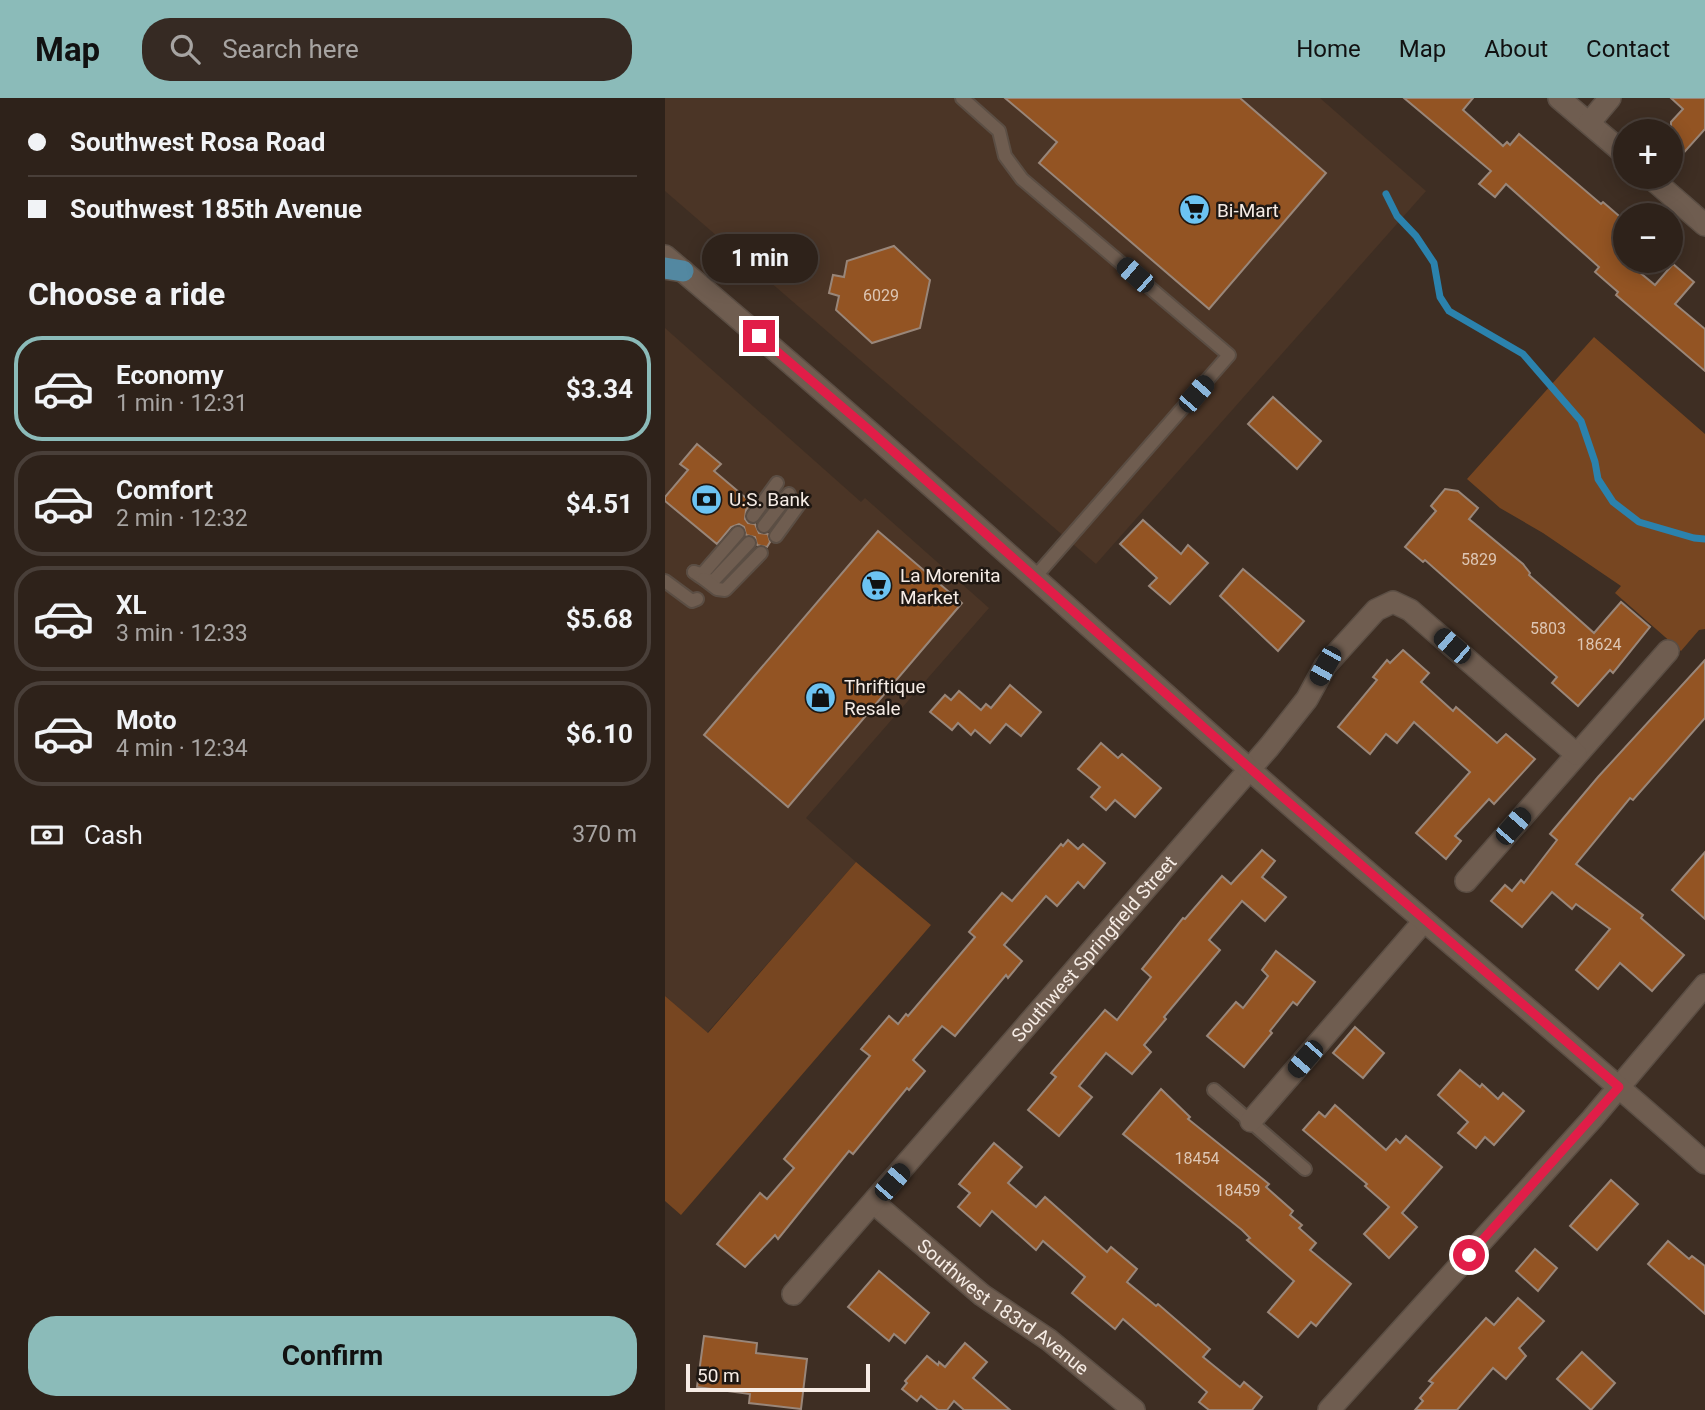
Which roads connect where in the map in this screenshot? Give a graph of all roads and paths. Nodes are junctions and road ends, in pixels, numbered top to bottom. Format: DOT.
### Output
graph roads {
  1 [pos="961,98"];
  2 [pos="1559,98"];
  3 [pos="1610,98"];
  4 [pos="1589,123"];
  5 [pos="1613,144"];
  6 [pos="1664,189"];
  7 [pos="1705,225"];
  8 [pos="665,256"];
  9 [pos="674,270"];
  10 [pos="778,483"];
  11 [pos="789,494"];
  12 [pos="800,503"];
  13 [pos="753,516"];
  14 [pos="764,526"];
  15 [pos="738,534"];
  16 [pos="776,536"];
  17 [pos="749,543"];
  18 [pos="761,553"];
  19 [pos="1035,577"];
  20 [pos="704,579"];
  21 [pos="665,581"];
  22 [pos="697,599"];
  23 [pos="1668,651"];
  24 [pos="1576,754"];
  25 [pos="1250,769"];
  26 [pos="1466,881"];
  27 [pos="1425,921"];
  28 [pos="1705,985"];
  29 [pos="1619,1087"];
  30 [pos="1215,1090"];
  31 [pos="1251,1121"];
  32 [pos="1705,1163"];
  33 [pos="1305,1169"];
  34 [pos="874,1203"];
  35 [pos="793,1294"];
  36 [pos="1134,1410"];
  37 [pos="1329,1410"];
  1 -- 19 [label="lane"];
  2 -- 4 [label="street"];
  3 -- 4 [label="street"];
  4 -- 5 [label="street"];
  6 -- 7 [label="street"];
  8 -- 9 [label="street"];
  9 -- 19 [label="street"];
  10 -- 13 [label="lane"];
  11 -- 14 [label="lane"];
  12 -- 16 [label="lane"];
  15 -- 20 [label="lane"];
  17 -- 20 [label="lane"];
  18 -- 20 [label="lane"];
  19 -- 25 [label="street"];
  21 -- 22 [label="lane"];
  23 -- 24 [label="street"];
  24 -- 25 [label="street, Southwest Springfield Street"];
  24 -- 26 [label="street"];
  25 -- 27 [label="street"];
  25 -- 34 [label="street, Southwest Springfield Street"];
  27 -- 29 [label="street"];
  27 -- 31 [label="street"];
  28 -- 29 [label="street"];
  29 -- 32 [label="street"];
  29 -- 37 [label="street"];
  30 -- 31 [label="lane"];
  31 -- 33 [label="lane"];
  34 -- 35 [label="street, Southwest Springfield Street"];
  34 -- 36 [label="street, Southwest 183rd Avenue"];
}
